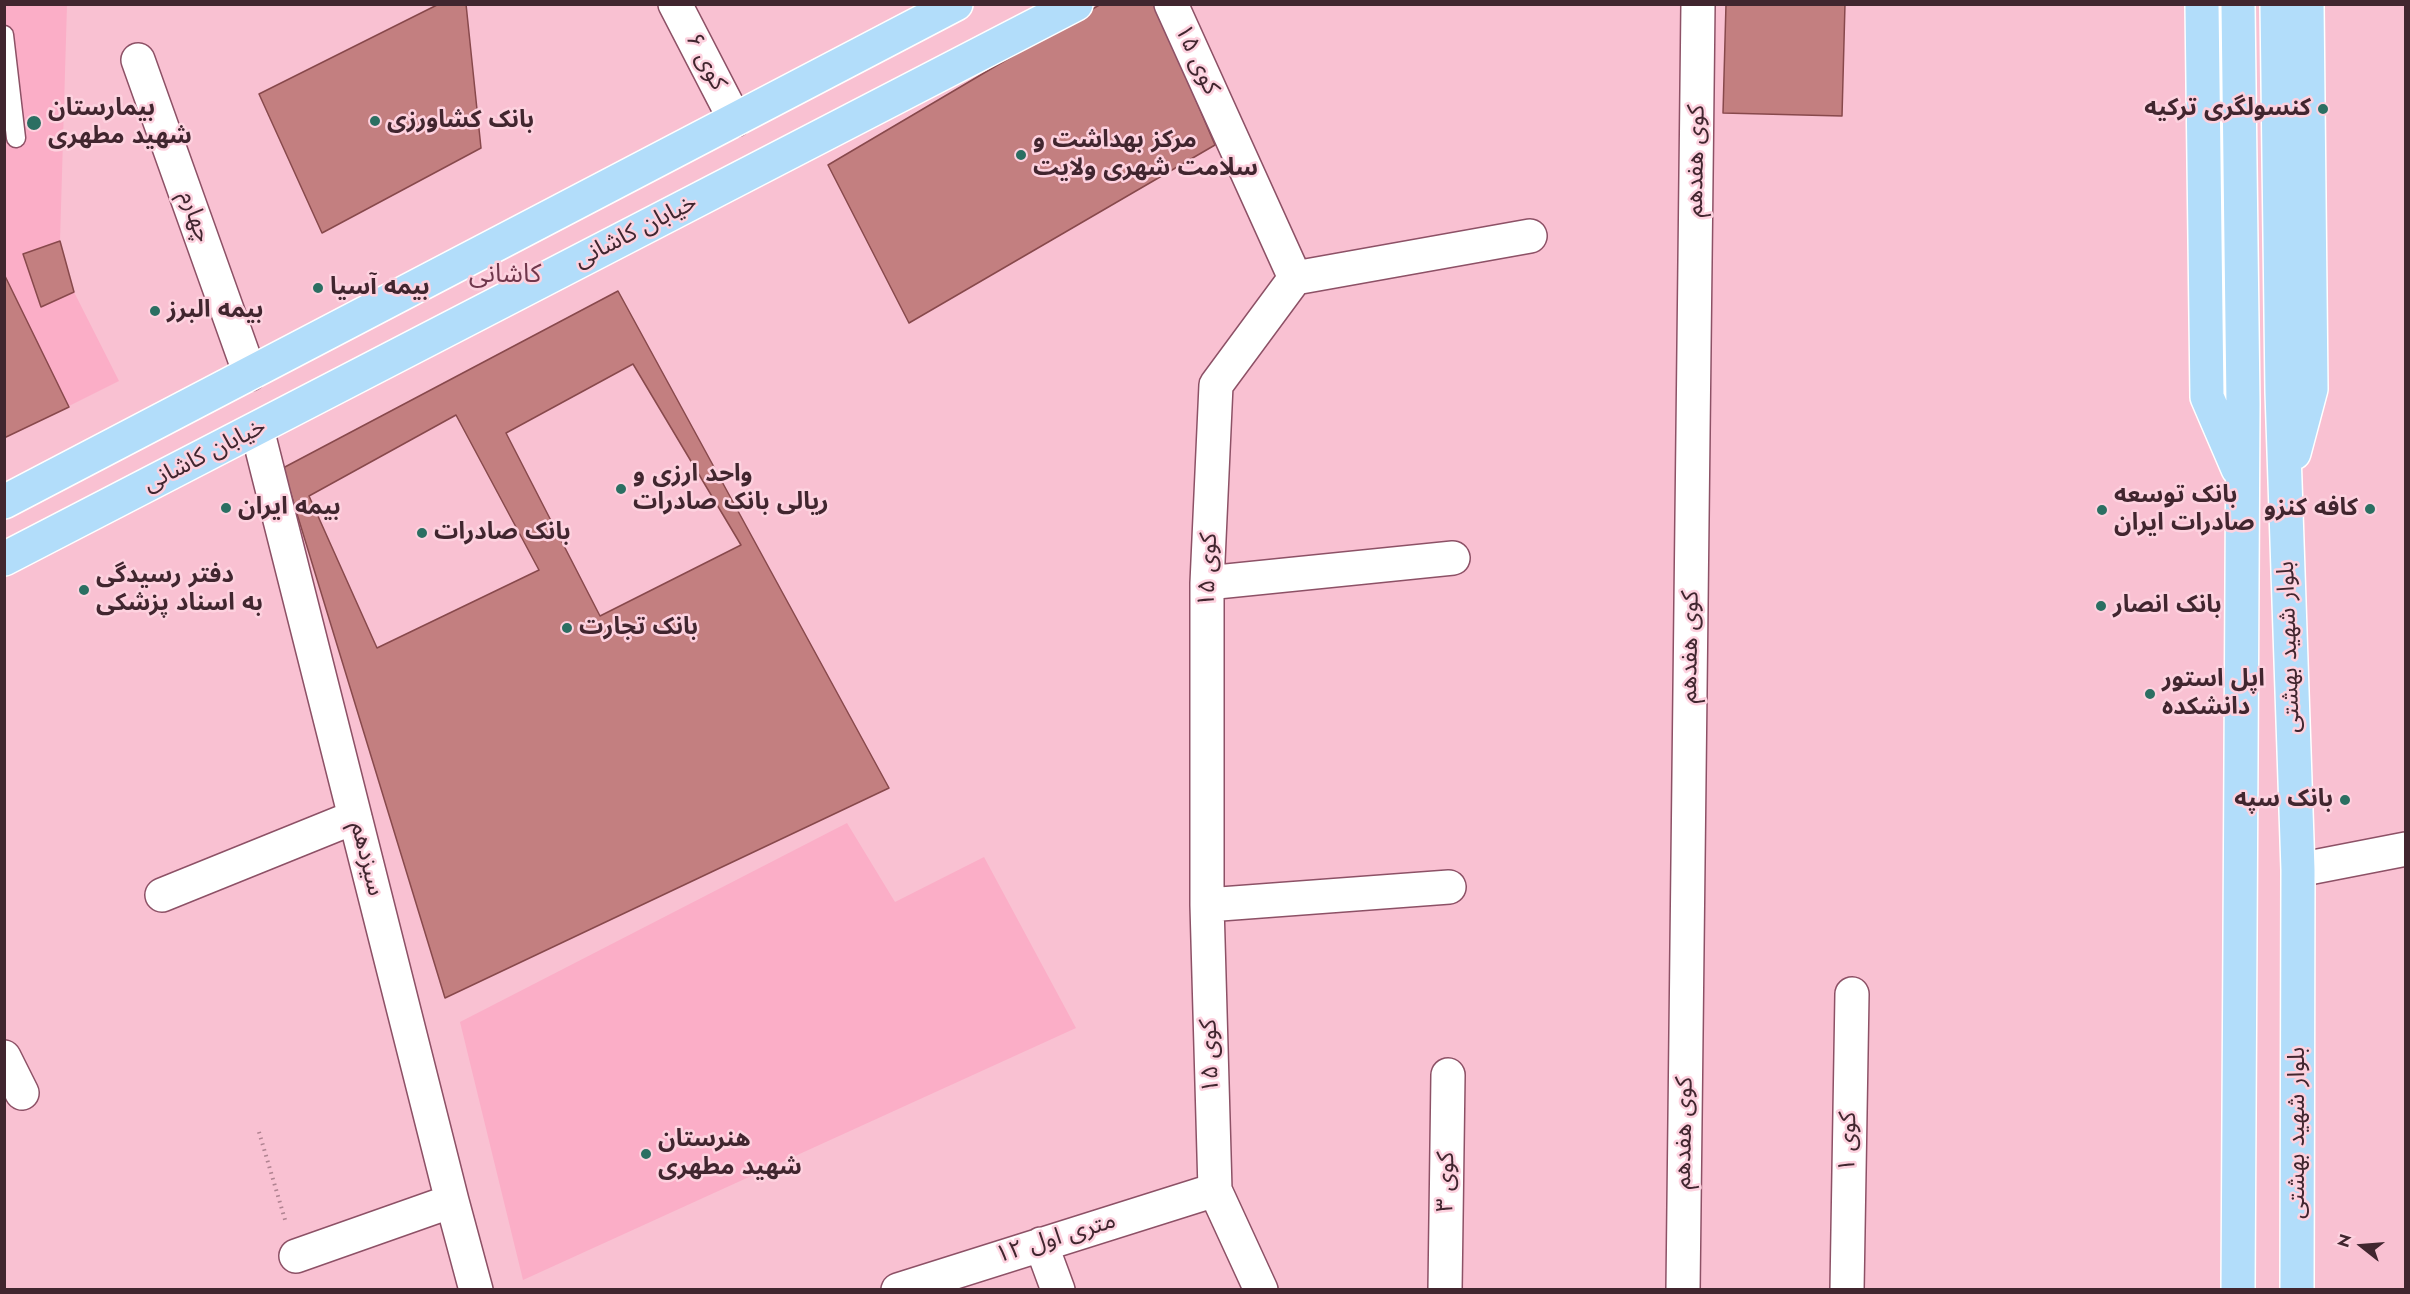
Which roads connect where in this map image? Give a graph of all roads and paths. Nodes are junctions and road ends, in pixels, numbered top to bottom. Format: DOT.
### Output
graph roads {
  1 [pos="675,4"];
  2 [pos="956,4"];
  3 [pos="1076,4"];
  4 [pos="1171,4"];
  5 [pos="1698,4"];
  6 [pos="2202,4"];
  7 [pos="2238,4"];
  8 [pos="2277,4"];
  9 [pos="2307,4"];
  10 [pos="4,35"];
  11 [pos="138,60"];
  12 [pos="735,120"];
  13 [pos="16,138"];
  14 [pos="1530,236"];
  15 [pos="1295,278"];
  16 [pos="250,374"];
  17 [pos="257,429"];
  18 [pos="2242,479"];
  19 [pos="2285,489"];
  20 [pos="4,502"];
  21 [pos="1453,558"];
  22 [pos="4,559"];
  23 [pos="1207,583"];
  24 [pos="355,817"];
  25 [pos="2406,849"];
  26 [pos="2298,870"];
  27 [pos="1449,887"];
  28 [pos="162,894"];
  29 [pos="1207,905"];
  30 [pos="1852,994"];
  31 [pos="4,1057"];
  32 [pos="1448,1075"];
  33 [pos="22,1093"];
  34 [pos="259,1132"];
  35 [pos="1215,1190"];
  36 [pos="452,1201"];
  37 [pos="1041,1244"];
  38 [pos="296,1256"];
  39 [pos="476,1290"];
  40 [pos="898,1290"];
  41 [pos="1058,1290"];
  42 [pos="1261,1290"];
  43 [pos="1445,1290"];
  44 [pos="1683,1290"];
  45 [pos="1846,1290"];
  46 [pos="2238,1290"];
  47 [pos="2297,1290"];
  1 -- 12 [label="street, کوی ۶"];
  2 -- 12 [label="main road"];
  3 -- 17 [label="main road, خیابان کاشانی"];
  4 -- 15 [label="street, کوی ۱۵"];
  5 -- 44 [label="street, کوی هفدهم"];
  6 -- 18 [label="main road"];
  7 -- 18 [label="main road, بلوار شهید بهشتی"];
  8 -- 19 [label="main road, بلوار شهید بهشتی"];
  9 -- 19 [label="main road"];
  10 -- 13 [label="lane"];
  11 -- 16 [label="street, چهارم"];
  12 -- 16 [label="main road"];
  14 -- 15 [label="street"];
  15 -- 23 [label="street, کوی ۱۵"];
  16 -- 20 [label="main road"];
  17 -- 22 [label="main road, خیابان کاشانی"];
  17 -- 24 [label="street, سیزدهم"];
  18 -- 46 [label="main road, بلوار شهید بهشتی"];
  19 -- 26 [label="main road, بلوار شهید بهشتی"];
  21 -- 23 [label="street"];
  23 -- 29 [label="street, کوی ۱۵"];
  24 -- 28 [label="street"];
  24 -- 36 [label="street, سیزدهم"];
  25 -- 26 [label="street"];
  26 -- 47 [label="main road, بلوار شهید بهشتی"];
  27 -- 29 [label="street"];
  29 -- 35 [label="street, کوی ۱۵"];
  30 -- 45 [label="street, کوی ۱"];
  31 -- 33 [label="street"];
  32 -- 43 [label="street, کوی ۳"];
  34 -- 38 [label="path"];
  35 -- 37 [label="street, ۱۲ متری اول"];
  35 -- 42 [label="street"];
  36 -- 38 [label="street"];
  36 -- 39 [label="street, سیزدهم"];
  37 -- 40 [label="street, ۱۲ متری اول"];
  37 -- 41 [label="street"];
}
